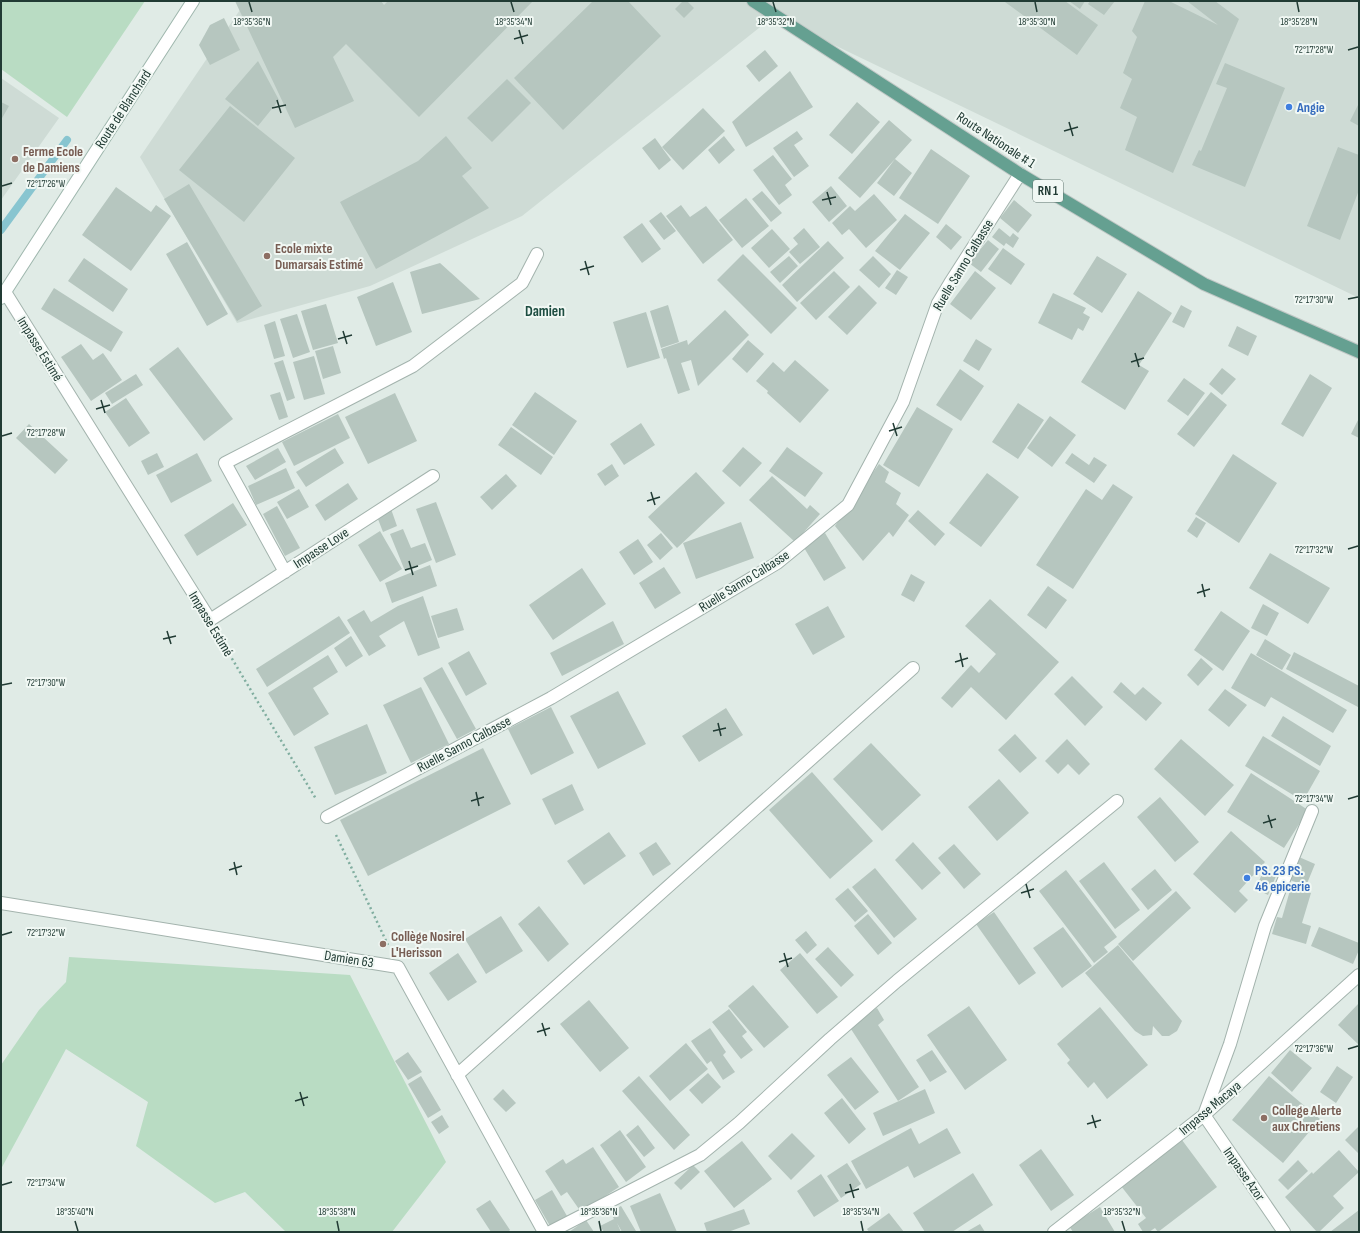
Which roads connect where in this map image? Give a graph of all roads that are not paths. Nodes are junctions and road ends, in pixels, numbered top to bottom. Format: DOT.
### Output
graph roads {
  1 [pos="193,1"];
  2 [pos="753,1"];
  3 [pos="1020,174"];
  4 [pos="537,254"];
  5 [pos="3,295"];
  6 [pos="1359,352"];
  7 [pos="433,476"];
  8 [pos="285,572"];
  9 [pos="210,620"];
  10 [pos="913,668"];
  11 [pos="1117,801"];
  12 [pos="1312,811"];
  13 [pos="327,817"];
  14 [pos="1,903"];
  15 [pos="1359,975"];
  16 [pos="457,1075"];
  17 [pos="1204,1116"];
  18 [pos="544,1232"];
  19 [pos="550,1232"];
  20 [pos="1054,1232"];
  21 [pos="1284,1232"];
  1 -- 5 [label="street, Route de Blanchard"];
  2 -- 3 [label="main road, Route Nationale # 1 / RN 1"];
  3 -- 6 [label="main road, Route Nationale # 1 / RN 1"];
  3 -- 13 [label="street, Ruelle Sanno Calbasse"];
  4 -- 8 [label="street"];
  5 -- 9 [label="street, Impasse Estimé"];
  7 -- 8 [label="street, Impasse Love"];
  8 -- 9 [label="street, Impasse Love"];
  10 -- 16 [label="street"];
  11 -- 19 [label="street"];
  12 -- 17 [label="street"];
  14 -- 16 [label="street, Damien 63"];
  15 -- 17 [label="street, Impasse Macaya"];
  16 -- 18 [label="street"];
  17 -- 20 [label="street, Impasse Macaya"];
  17 -- 21 [label="street, Impasse Azor"];
}
